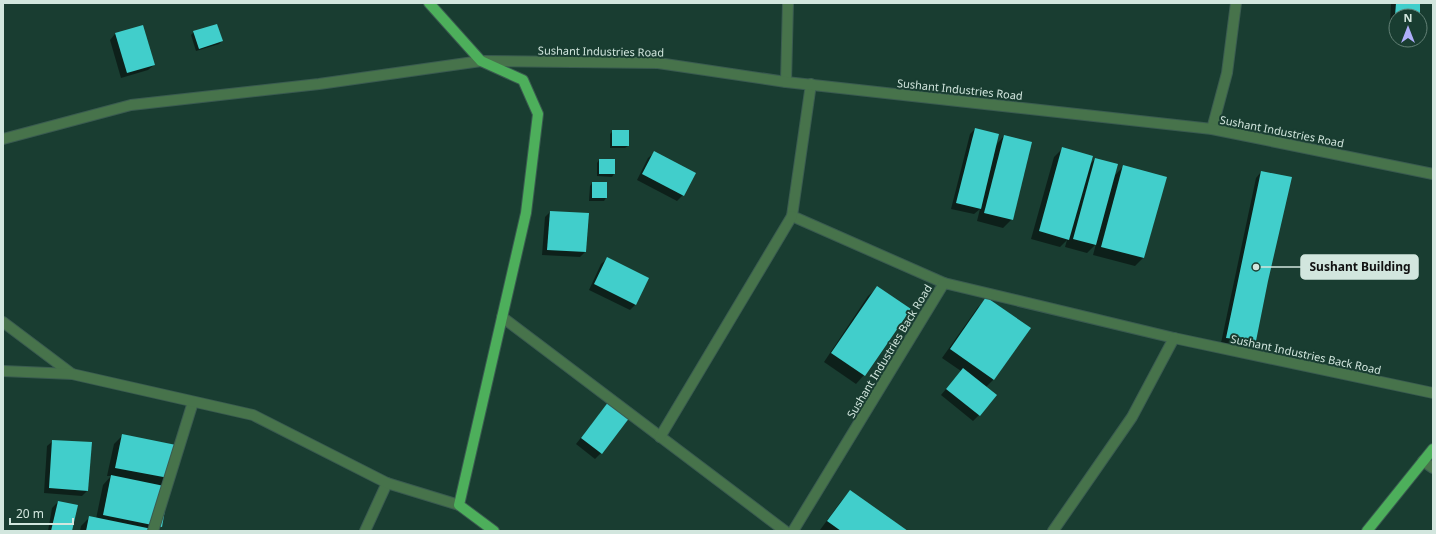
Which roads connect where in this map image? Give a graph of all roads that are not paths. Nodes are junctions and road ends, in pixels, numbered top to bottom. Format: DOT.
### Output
graph roads {
  1 [pos="429,3"];
  2 [pos="788,3"];
  3 [pos="1236,3"];
  4 [pos="481,61"];
  5 [pos="786,82"];
  6 [pos="811,84"];
  7 [pos="1212,129"];
  8 [pos="3,139"];
  9 [pos="1433,174"];
  10 [pos="792,216"];
  11 [pos="944,283"];
  12 [pos="502,317"];
  13 [pos="3,322"];
  14 [pos="1174,338"];
  15 [pos="3,371"];
  16 [pos="72,374"];
  17 [pos="1433,394"];
  18 [pos="193,402"];
  19 [pos="660,436"];
  20 [pos="1433,449"];
  21 [pos="1423,461"];
  22 [pos="1433,468"];
  23 [pos="387,483"];
  24 [pos="459,505"];
  25 [pos="153,531"];
  26 [pos="364,531"];
  27 [pos="494,531"];
  28 [pos="785,531"];
  29 [pos="794,531"];
  30 [pos="1053,531"];
  31 [pos="1367,531"];
  1 -- 4 [label="main road"];
  2 -- 5 [label="street"];
  3 -- 7 [label="street"];
  4 -- 5 [label="street, Sushant Industries Road"];
  4 -- 8 [label="street, Sushant Industries Road"];
  4 -- 12 [label="main road"];
  5 -- 6 [label="street, Sushant Industries Road"];
  6 -- 7 [label="street, Sushant Industries Road"];
  6 -- 10 [label="street"];
  7 -- 9 [label="street, Sushant Industries Road"];
  10 -- 11 [label="street"];
  10 -- 19 [label="street"];
  11 -- 14 [label="street, Sushant Industries Back Road"];
  11 -- 29 [label="street, Sushant Industries Back Road"];
  12 -- 19 [label="street"];
  12 -- 24 [label="main road"];
  13 -- 16 [label="street"];
  14 -- 17 [label="street, Sushant Industries Back Road"];
  14 -- 30 [label="street"];
  15 -- 16 [label="street"];
  16 -- 18 [label="street"];
  18 -- 23 [label="street"];
  18 -- 25 [label="street"];
  19 -- 28 [label="street"];
  20 -- 21 [label="main road"];
  21 -- 22 [label="street"];
  21 -- 31 [label="main road"];
  23 -- 24 [label="street"];
  23 -- 26 [label="street"];
  24 -- 27 [label="main road"];
}
